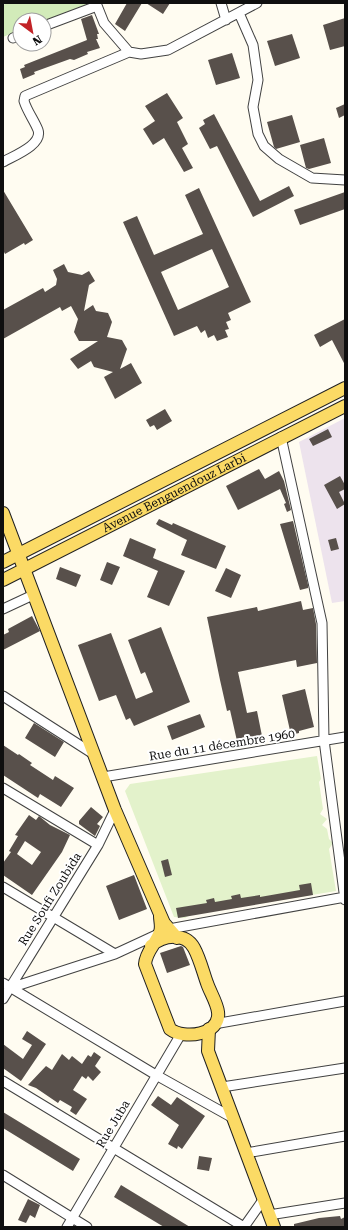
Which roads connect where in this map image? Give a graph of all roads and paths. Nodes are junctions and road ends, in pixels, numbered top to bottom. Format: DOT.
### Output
graph roads {
  1 [pos="221,3"];
  2 [pos="257,3"];
  3 [pos="97,4"];
  4 [pos="239,13"];
  5 [pos="226,20"];
  6 [pos="52,23"];
  7 [pos="129,52"];
  8 [pos="3,162"];
  9 [pos="345,180"];
  10 [pos="345,388"];
  11 [pos="345,406"];
  12 [pos="281,437"];
  13 [pos="3,513"];
  14 [pos="18,554"];
  15 [pos="3,562"];
  16 [pos="24,569"];
  17 [pos="3,580"];
  18 [pos="33,595"];
  19 [pos="3,609"];
  20 [pos="3,696"];
  21 [pos="345,737"];
  22 [pos="324,740"];
  23 [pos="95,755"];
  24 [pos="103,777"];
  25 [pos="3,788"];
  26 [pos="115,810"];
  27 [pos="98,845"];
  28 [pos="3,887"];
  29 [pos="345,898"];
  30 [pos="53,917"];
  31 [pos="169,933"];
  32 [pos="136,944"];
  33 [pos="151,946"];
  34 [pos="115,954"];
  35 [pos="145,964"];
  36 [pos="7,986"];
  37 [pos="3,999"];
  38 [pos="345,1001"];
  39 [pos="212,1026"];
  40 [pos="184,1035"];
  41 [pos="208,1051"];
  42 [pos="345,1068"];
  43 [pos="156,1076"];
  44 [pos="3,1081"];
  45 [pos="222,1087"];
  46 [pos="233,1118"];
  47 [pos="345,1136"];
  48 [pos="113,1148"];
  49 [pos="246,1153"];
  50 [pos="3,1175"];
  51 [pos="263,1200"];
  52 [pos="345,1203"];
  53 [pos="269,1215"];
  54 [pos="72,1217"];
  55 [pos="67,1227"];
  56 [pos="87,1227"];
  57 [pos="244,1227"];
  58 [pos="274,1227"];
  1 -- 5 [label="street"];
  2 -- 4 [label="street"];
  3 -- 6 [label="street"];
  3 -- 7 [label="street"];
  4 -- 5 [label="street"];
  4 -- 9 [label="street"];
  5 -- 7 [label="street"];
  7 -- 8 [label="street"];
  10 -- 14 [label="main road"];
  11 -- 12 [label="main road, Avenue Benguendouz Larbi"];
  12 -- 16 [label="main road, Avenue Benguendouz Larbi"];
  12 -- 22 [label="street"];
  13 -- 14 [label="main road"];
  14 -- 15 [label="main road"];
  14 -- 16 [label="main road"];
  16 -- 17 [label="main road, Avenue Benguendouz Larbi"];
  16 -- 18 [label="main road"];
  18 -- 19 [label="street"];
  18 -- 23 [label="main road"];
  20 -- 23 [label="street"];
  21 -- 22 [label="street, Rue du 11 décembre 1960"];
  22 -- 24 [label="street, Rue du 11 décembre 1960"];
  22 -- 29 [label="street"];
  23 -- 24 [label="main road"];
  24 -- 26 [label="main road"];
  25 -- 27 [label="street"];
  26 -- 27 [label="street, Rue Soufi Zoubida"];
  26 -- 31 [label="main road"];
  27 -- 30 [label="street, Rue Soufi Zoubida"];
  28 -- 30 [label="street"];
  29 -- 31 [label="street"];
  30 -- 34 [label="street"];
  30 -- 36 [label="street, Rue Soufi Zoubida"];
  31 -- 32 [label="street"];
  31 -- 33 [label="main road"];
  31 -- 33 [label="main road"];
  31 -- 39 [label="main road"];
  32 -- 34 [label="street"];
  32 -- 35 [label="street"];
  33 -- 35 [label="main road"];
  34 -- 36 [label="street"];
  35 -- 40 [label="main road"];
  36 -- 37 [label="street, Rue Soufi Zoubida"];
  36 -- 43 [label="street"];
  38 -- 39 [label="street"];
  39 -- 40 [label="main road"];
  39 -- 41 [label="main road"];
  40 -- 41 [label="main road"];
  40 -- 43 [label="street, Rue Juba"];
  41 -- 45 [label="main road"];
  42 -- 45 [label="street"];
  43 -- 46 [label="street"];
  43 -- 48 [label="street, Rue Juba"];
  44 -- 48 [label="street"];
  45 -- 46 [label="main road"];
  46 -- 49 [label="main road"];
  47 -- 49 [label="street"];
  48 -- 54 [label="street, Rue Juba"];
  48 -- 57 [label="street"];
  49 -- 51 [label="main road"];
  50 -- 54 [label="street"];
  51 -- 53 [label="main road"];
  51 -- 57 [label="street"];
  52 -- 53 [label="street"];
  53 -- 58 [label="main road"];
  54 -- 55 [label="street, Rue Juba"];
  54 -- 56 [label="street"];
}
